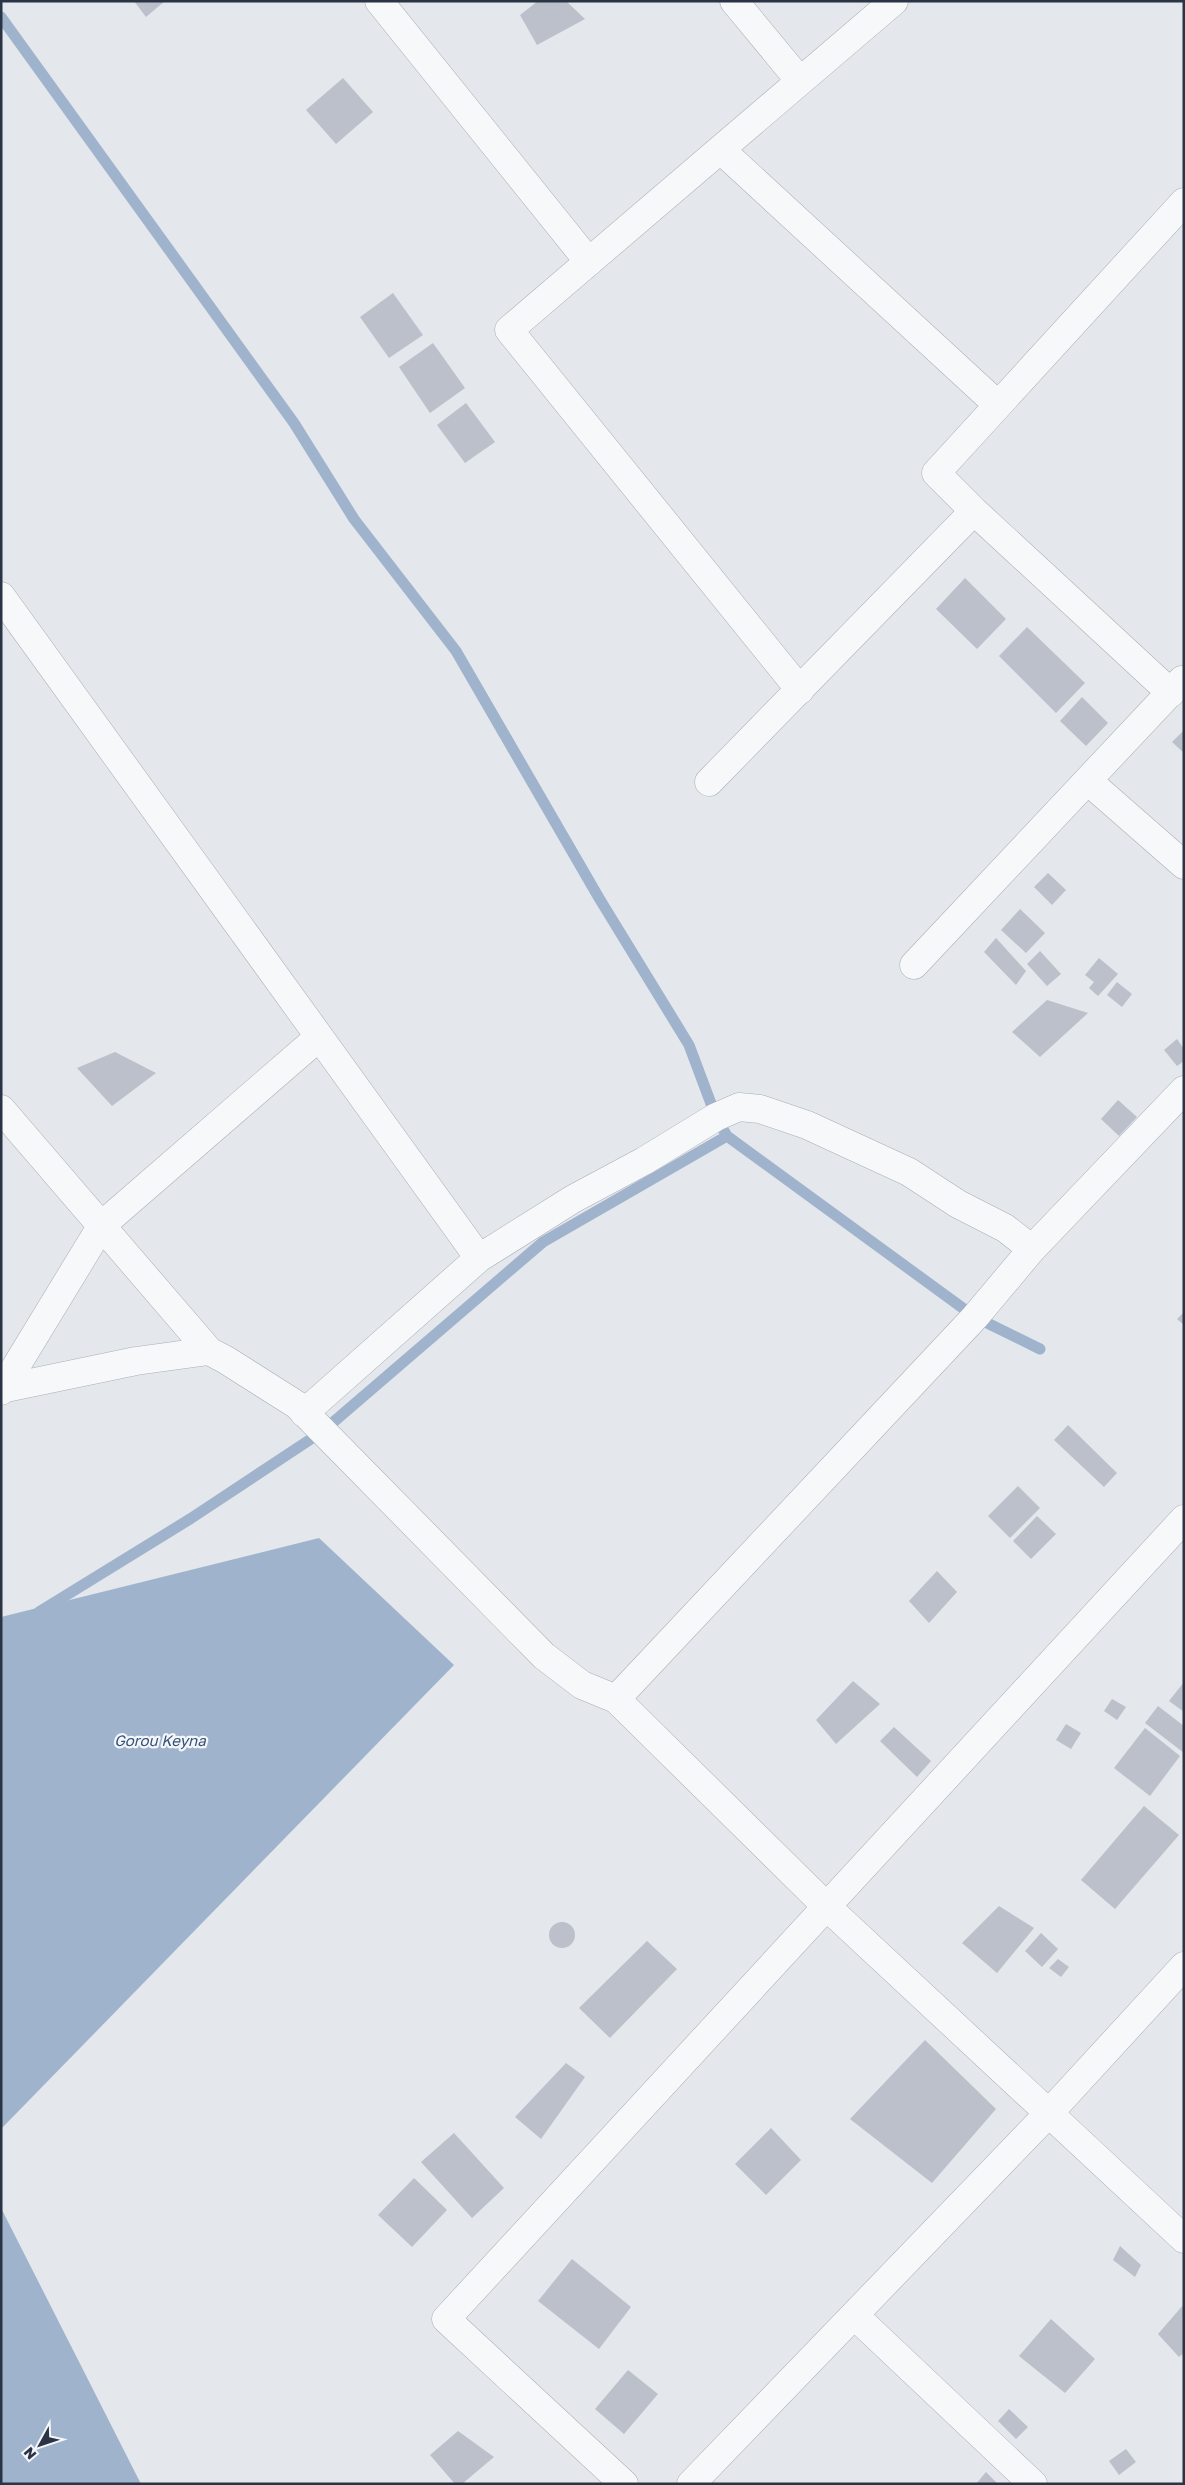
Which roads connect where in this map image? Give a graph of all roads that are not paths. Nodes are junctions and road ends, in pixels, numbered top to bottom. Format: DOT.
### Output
graph roads {
  1 [pos="379,1"];
  2 [pos="734,1"];
  3 [pos="894,1"];
  4 [pos="800,81"];
  5 [pos="720,150"];
  6 [pos="1184,202"];
  7 [pos="589,262"];
  8 [pos="998,406"];
  9 [pos="974,511"];
  10 [pos="1,596"];
  11 [pos="1177,686"];
  12 [pos="800,690"];
  13 [pos="1088,781"];
  14 [pos="709,782"];
  15 [pos="1184,866"];
  16 [pos="914,965"];
  17 [pos="319,1037"];
  18 [pos="1184,1090"];
  19 [pos="1,1109"];
  20 [pos="102,1226"];
  21 [pos="1032,1249"];
  22 [pos="478,1258"];
  23 [pos="209,1351"];
  24 [pos="2,1390"];
  25 [pos="304,1413"];
  26 [pos="1184,1519"];
  27 [pos="616,1699"];
  28 [pos="826,1906"];
  29 [pos="1184,1966"];
  30 [pos="1049,2114"];
  31 [pos="1184,2239"];
  32 [pos="854,2315"];
  33 [pos="624,2484"];
  34 [pos="691,2484"];
  35 [pos="1034,2484"];
  1 -- 7 [label="street"];
  2 -- 4 [label="street"];
  3 -- 4 [label="street"];
  4 -- 5 [label="street"];
  5 -- 7 [label="street"];
  5 -- 8 [label="street"];
  6 -- 8 [label="street"];
  7 -- 12 [label="street"];
  8 -- 9 [label="street"];
  9 -- 11 [label="street"];
  9 -- 12 [label="street"];
  10 -- 17 [label="street"];
  11 -- 13 [label="street"];
  12 -- 14 [label="street"];
  13 -- 15 [label="street"];
  13 -- 16 [label="street"];
  17 -- 20 [label="street"];
  17 -- 22 [label="street"];
  18 -- 21 [label="street"];
  19 -- 20 [label="street"];
  20 -- 23 [label="street"];
  20 -- 24 [label="street"];
  21 -- 22 [label="street"];
  21 -- 27 [label="street"];
  22 -- 25 [label="street"];
  23 -- 24 [label="street"];
  23 -- 25 [label="street"];
  25 -- 27 [label="street"];
  26 -- 28 [label="street"];
  27 -- 28 [label="street"];
  28 -- 30 [label="street"];
  28 -- 33 [label="street"];
  29 -- 30 [label="street"];
  30 -- 31 [label="street"];
  30 -- 32 [label="street"];
  32 -- 34 [label="street"];
  32 -- 35 [label="street"];
}
